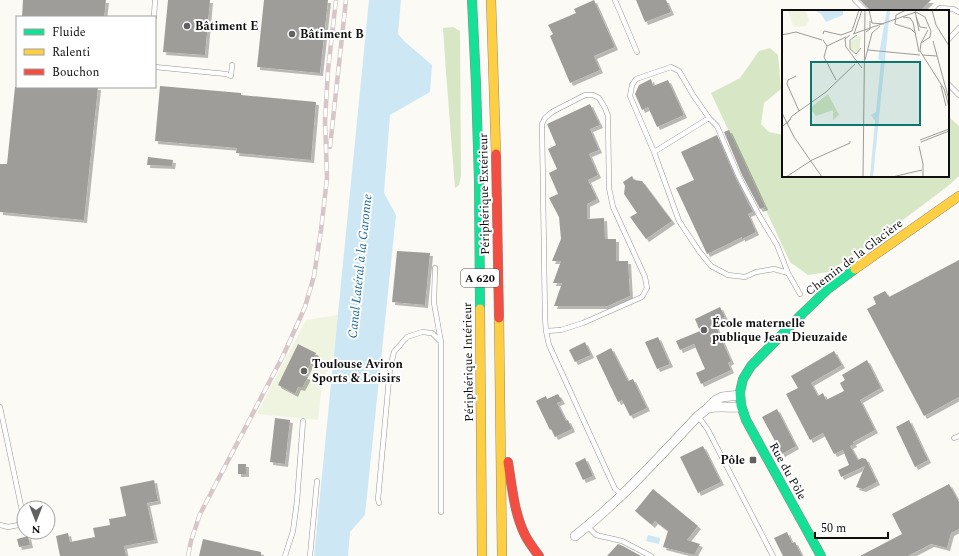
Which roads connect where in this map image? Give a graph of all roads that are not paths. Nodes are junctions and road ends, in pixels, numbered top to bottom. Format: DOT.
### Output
graph roads {
  1 [pos="155,0"];
  2 [pos="472,0"];
  3 [pos="491,0"];
  4 [pos="615,0"];
  5 [pos="855,0"];
  6 [pos="865,10"];
  7 [pos="938,10"];
  8 [pos="959,12"];
  9 [pos="154,16"];
  10 [pos="959,28"];
  11 [pos="949,39"];
  12 [pos="637,52"];
  13 [pos="232,65"];
  14 [pos="156,67"];
  15 [pos="949,85"];
  16 [pos="959,95"];
  17 [pos="709,118"];
  18 [pos="654,152"];
  19 [pos="959,196"];
  20 [pos="435,268"];
  21 [pos="788,273"];
  22 [pos="800,294"];
  23 [pos="546,331"];
  24 [pos="441,342"];
  25 [pos="740,395"];
  26 [pos="0,407"];
  27 [pos="741,407"];
  28 [pos="708,408"];
  29 [pos="698,416"];
  30 [pos="499,417"];
  31 [pos="304,421"];
  32 [pos="317,481"];
  33 [pos="622,496"];
  34 [pos="20,500"];
  35 [pos="379,503"];
  36 [pos="441,512"];
  37 [pos="0,525"];
  38 [pos="16,526"];
  39 [pos="587,526"];
  40 [pos="575,536"];
  41 [pos="285,556"];
  42 [pos="310,556"];
  43 [pos="482,556"];
  44 [pos="502,556"];
  45 [pos="539,556"];
  46 [pos="651,556"];
  47 [pos="773,556"];
  48 [pos="821,556"];
  1 -- 9 [label="lane"];
  2 -- 43 [label="main road, Périphérique Intérieur / A 620"];
  3 -- 30 [label="main road, Périphérique Extérieur / A 620"];
  4 -- 12 [label="lane"];
  5 -- 6 [label="lane"];
  7 -- 8 [label="lane"];
  10 -- 11 [label="lane"];
  13 -- 14 [label="lane"];
  15 -- 16 [label="lane"];
  17 -- 18 [label="lane"];
  17 -- 18 [label="lane"];
  17 -- 21 [label="lane"];
  18 -- 21 [label="lane"];
  19 -- 25 [label="main road, Chemin de la Glacière"];
  20 -- 24 [label="lane"];
  21 -- 22 [label="lane"];
  23 -- 23 [label="lane"];
  23 -- 33 [label="lane"];
  24 -- 35 [label="lane"];
  24 -- 36 [label="lane"];
  25 -- 27 [label="main road, Rue du Pôle"];
  25 -- 28 [label="street"];
  26 -- 34 [label="lane"];
  27 -- 28 [label="street"];
  27 -- 48 [label="main road, Rue du Pôle"];
  28 -- 29 [label="street"];
  29 -- 33 [label="street"];
  29 -- 47 [label="lane"];
  30 -- 44 [label="main road, Périphérique Extérieur / A 620"];
  30 -- 45 [label="main road"];
  31 -- 41 [label="lane"];
  32 -- 42 [label="lane"];
  33 -- 39 [label="street"];
  37 -- 38 [label="lane"];
  39 -- 40 [label="street"];
  39 -- 46 [label="lane"];
}
